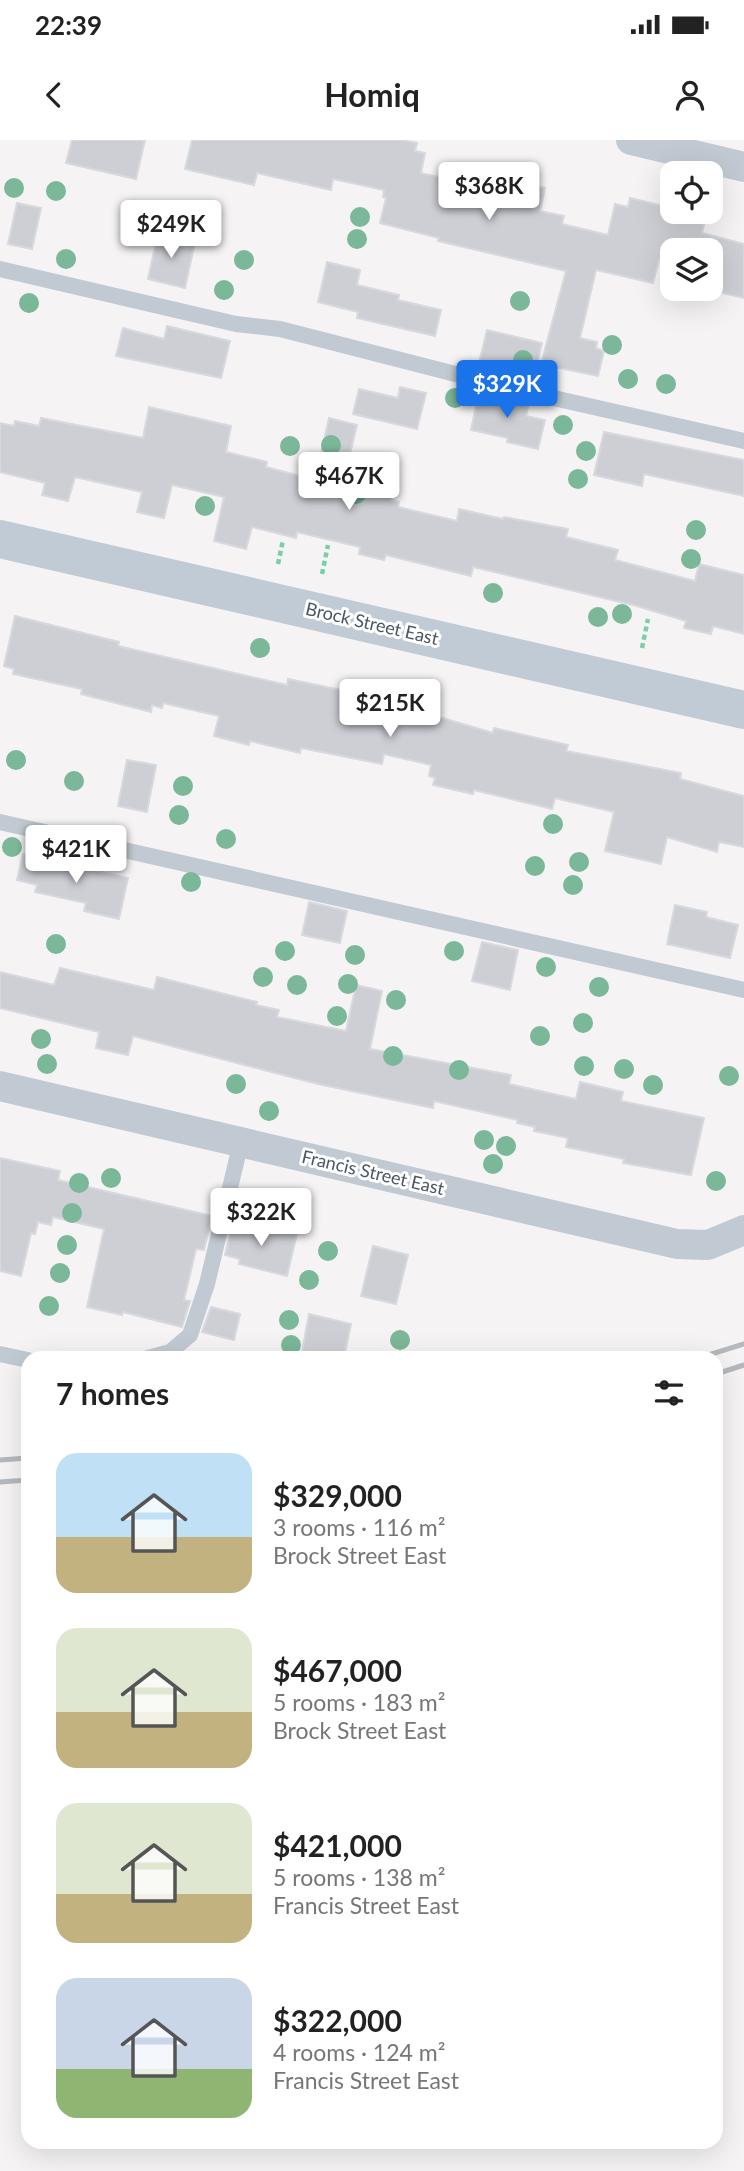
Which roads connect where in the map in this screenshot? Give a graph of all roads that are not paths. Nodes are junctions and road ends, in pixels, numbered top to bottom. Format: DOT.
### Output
graph roads {
  1 [pos="631,140"];
  2 [pos="744,167"];
  3 [pos="0,270"];
  4 [pos="744,441"];
  5 [pos="0,539"];
  6 [pos="744,710"];
  7 [pos="0,822"];
  8 [pos="744,990"];
  9 [pos="0,1086"];
  10 [pos="241,1142"];
  11 [pos="744,1230"];
  12 [pos="171,1351"];
  13 [pos="0,1354"];
  14 [pos="21,1358"];
  1 -- 2 [label="street"];
  3 -- 4 [label="lane"];
  5 -- 6 [label="street, Brock Street East"];
  7 -- 8 [label="lane"];
  9 -- 10 [label="street, Francis Street East"];
  10 -- 11 [label="street, Francis Street East"];
  10 -- 12 [label="lane"];
  13 -- 14 [label="lane"];
}
